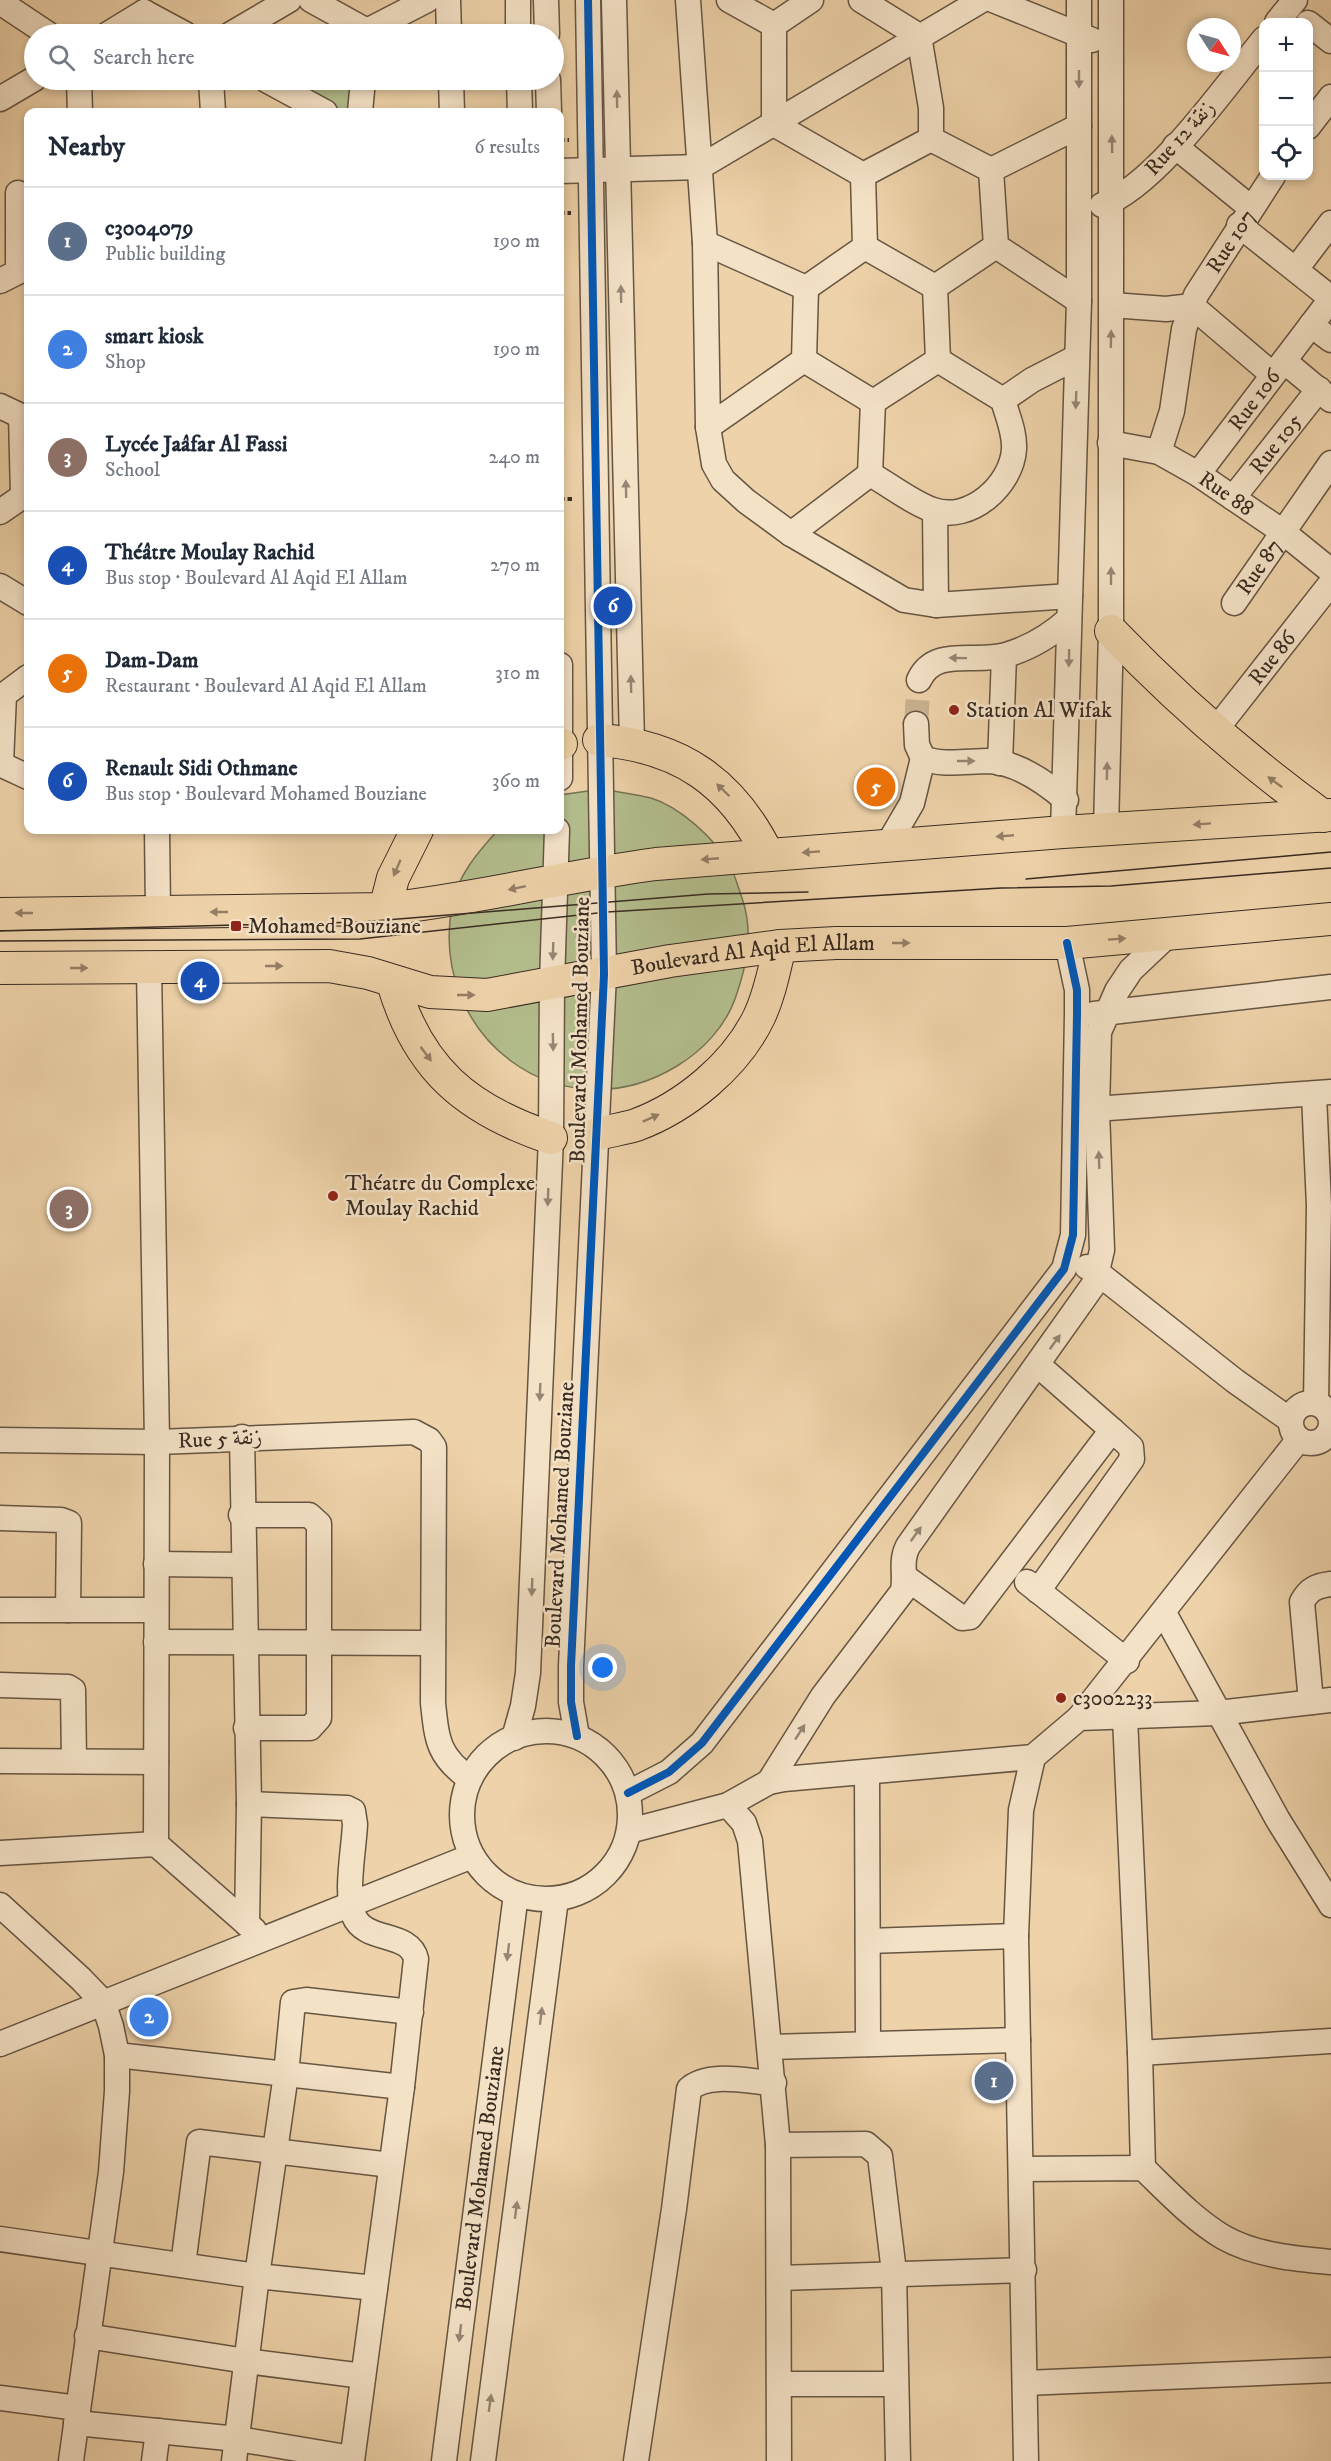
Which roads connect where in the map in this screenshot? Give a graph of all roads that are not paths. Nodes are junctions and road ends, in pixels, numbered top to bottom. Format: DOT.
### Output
graph roads {
  1 [pos="289,0"];
  2 [pos="311,0"];
  3 [pos="427,0"];
  4 [pos="448,0"];
  5 [pos="518,0"];
  6 [pos="546,0"];
  7 [pos="588,0"];
  8 [pos="614,0"];
  9 [pos="688,0"];
  10 [pos="729,0"];
  11 [pos="811,0"];
  12 [pos="861,0"];
  13 [pos="982,0"];
  14 [pos="993,0"];
  15 [pos="1079,0"];
  16 [pos="1111,0"];
  17 [pos="0,2"];
  18 [pos="144,6"];
  19 [pos="1287,10"];
  20 [pos="1300,18"];
  21 [pos="33,24"];
  22 [pos="121,24"];
  23 [pos="170,24"];
  24 [pos="248,24"];
  25 [pos="352,24"];
  26 [pos="383,24"];
  27 [pos="449,24"];
  28 [pos="519,24"];
  29 [pos="547,24"];
  30 [pos="774,25"];
  31 [pos="1313,27"];
  32 [pos="1080,35"];
  33 [pos="919,36"];
  34 [pos="1331,41"];
  35 [pos="1259,44"];
  36 [pos="1111,47"];
  37 [pos="24,85"];
  38 [pos="79,90"];
  39 [pos="212,90"];
  40 [pos="284,90"];
  41 [pos="362,90"];
  42 [pos="451,90"];
  43 [pos="519,90"];
  44 [pos="548,90"];
  45 [pos="1331,96"];
  46 [pos="0,99"];
  47 [pos="80,108"];
  48 [pos="213,108"];
  49 [pos="318,108"];
  50 [pos="360,108"];
  51 [pos="452,108"];
  52 [pos="520,108"];
  53 [pos="549,108"];
  54 [pos="774,124"];
  55 [pos="1079,126"];
  56 [pos="1309,126"];
  57 [pos="931,139"];
  58 [pos="1175,146"];
  59 [pos="700,167"];
  60 [pos="618,169"];
  61 [pos="591,170"];
  62 [pos="992,170"];
  63 [pos="564,171"];
  64 [pos="863,175"];
  65 [pos="1270,180"];
  66 [pos="16,186"];
  67 [pos="1112,202"];
  68 [pos="1078,210"];
  69 [pos="1245,217"];
  70 [pos="1331,223"];
  71 [pos="705,243"];
  72 [pos="996,246"];
  73 [pos="865,247"];
  74 [pos="1296,269"];
  75 [pos="16,277"];
  76 [pos="935,287"];
  77 [pos="806,288"];
  78 [pos="1331,298"];
  79 [pos="1079,301"];
  80 [pos="1112,306"];
  81 [pos="1192,306"];
  82 [pos="1311,325"];
  83 [pos="1331,340"];
  84 [pos="1077,357"];
  85 [pos="804,360"];
  86 [pos="938,360"];
  87 [pos="1278,367"];
  88 [pos="1325,394"];
  89 [pos="1003,400"];
  90 [pos="873,402"];
  91 [pos="17,412"];
  92 [pos="708,426"];
  93 [pos="1110,443"];
  94 [pos="1159,452"];
  95 [pos="1331,463"];
  96 [pos="870,474"];
  97 [pos="1198,474"];
  98 [pos="24,478"];
  99 [pos="24,498"];
  100 [pos="1233,498"];
  101 [pos="935,511"];
  102 [pos="0,512"];
  103 [pos="1283,532"];
  104 [pos="791,534"];
  105 [pos="1327,559"];
  106 [pos="1331,583"];
  107 [pos="0,586"];
  108 [pos="24,601"];
  109 [pos="1234,603"];
  110 [pos="936,605"];
  111 [pos="1070,607"];
  112 [pos="1111,631"];
  113 [pos="1004,656"];
  114 [pos="24,680"];
  115 [pos="919,680"];
  116 [pos="2,694"];
  117 [pos="916,724"];
  118 [pos="1214,732"];
  119 [pos="599,741"];
  120 [pos="632,743"];
  121 [pos="923,758"];
  122 [pos="1000,763"];
  123 [pos="1,764"];
  124 [pos="24,775"];
  125 [pos="1066,800"];
  126 [pos="1327,816"];
  127 [pos="1106,830"];
  128 [pos="1063,832"];
  129 [pos="157,834"];
  130 [pos="415,834"];
  131 [pos="558,834"];
  132 [pos="887,846"];
  133 [pos="768,855"];
  134 [pos="601,871"];
  135 [pos="555,880"];
  136 [pos="386,909"];
  137 [pos="158,912"];
  138 [pos="0,914"];
  139 [pos="1331,919"];
  140 [pos="1168,935"];
  141 [pos="1067,943"];
  142 [pos="780,946"];
  143 [pos="0,968"];
  144 [pos="149,968"];
  145 [pos="604,974"];
  146 [pos="393,983"];
  147 [pos="552,983"];
  148 [pos="1331,987"];
  149 [pos="1106,1013"];
  150 [pos="1077,1014"];
  151 [pos="1322,1093"];
  152 [pos="1086,1110"];
  153 [pos="595,1135"];
  154 [pos="551,1138"];
  155 [pos="1325,1206"];
  156 [pos="1068,1258"];
  157 [pos="1098,1273"];
  158 [pos="1325,1307"];
  159 [pos="1038,1365"];
  160 [pos="1316,1403"];
  161 [pos="1112,1430"];
  162 [pos="1294,1430"];
  163 [pos="242,1437"];
  164 [pos="0,1440"];
  165 [pos="157,1442"];
  166 [pos="241,1515"];
  167 [pos="0,1518"];
  168 [pos="156,1564"];
  169 [pos="243,1565"];
  170 [pos="1010,1569"];
  171 [pos="905,1577"];
  172 [pos="1331,1584"];
  173 [pos="1038,1591"];
  174 [pos="0,1610"];
  175 [pos="68,1610"];
  176 [pos="156,1610"];
  177 [pos="1164,1612"];
  178 [pos="319,1641"];
  179 [pos="156,1642"];
  180 [pos="246,1643"];
  181 [pos="433,1644"];
  182 [pos="1126,1660"];
  183 [pos="0,1685"];
  184 [pos="1321,1701"];
  185 [pos="1218,1713"];
  186 [pos="1125,1717"];
  187 [pos="1079,1718"];
  188 [pos="246,1728"];
  189 [pos="577,1736"];
  190 [pos="514,1738"];
  191 [pos="1033,1757"];
  192 [pos="0,1761"];
  193 [pos="74,1761"];
  194 [pos="156,1762"];
  195 [pos="867,1773"];
  196 [pos="470,1779"];
  197 [pos="769,1782"];
  198 [pos="628,1793"];
  199 [pos="249,1804"];
  200 [pos="728,1805"];
  201 [pos="629,1831"];
  202 [pos="156,1844"];
  203 [pos="0,1853"];
  204 [pos="472,1856"];
  205 [pos="516,1894"];
  206 [pos="556,1899"];
  207 [pos="350,1903"];
  208 [pos="0,1905"];
  209 [pos="1331,1905"];
  210 [pos="255,1931"];
  211 [pos="1016,1936"];
  212 [pos="868,1941"];
  213 [pos="103,2002"];
  214 [pos="411,2012"];
  215 [pos="1018,2040"];
  216 [pos="1331,2041"];
  217 [pos="0,2044"];
  218 [pos="868,2044"];
  219 [pos="770,2047"];
  220 [pos="1140,2053"];
  221 [pos="117,2055"];
  222 [pos="286,2074"];
  223 [pos="774,2083"];
  224 [pos="402,2087"];
  225 [pos="778,2145"];
  226 [pos="275,2151"];
  227 [pos="391,2165"];
  228 [pos="1143,2168"];
  229 [pos="1023,2169"];
  230 [pos="0,2240"];
  231 [pos="99,2253"];
  232 [pos="1331,2262"];
  233 [pos="183,2265"];
  234 [pos="1024,2270"];
  235 [pos="894,2272"];
  236 [pos="257,2276"];
  237 [pos="780,2278"];
  238 [pos="375,2288"];
  239 [pos="87,2336"];
  240 [pos="246,2361"];
  241 [pos="1331,2370"];
  242 [pos="363,2376"];
  243 [pos="1025,2383"];
  244 [pos="780,2384"];
  245 [pos="896,2384"];
  246 [pos="0,2398"];
  247 [pos="77,2416"];
  248 [pos="158,2431"];
  249 [pos="236,2450"];
  250 [pos="352,2459"];
  251 [pos="70,2461"];
  252 [pos="154,2461"];
  253 [pos="444,2461"];
  254 [pos="483,2461"];
  255 [pos="636,2461"];
  256 [pos="779,2461"];
  257 [pos="898,2461"];
  258 [pos="1026,2461"];
  1 -- 24 [label="street"];
  2 -- 25 [label="street"];
  3 -- 26 [label="street"];
  4 -- 27 [label="street"];
  5 -- 28 [label="street"];
  6 -- 29 [label="street"];
  7 -- 61 [label="street, Boulevard Mohamed Bouziane"];
  60 -- 8 [label="street, one-way"];
  9 -- 59 [label="street"];
  10 -- 30 [label="street"];
  11 -- 30 [label="street"];
  12 -- 33 [label="street"];
  13 -- 33 [label="street"];
  14 -- 32 [label="street"];
  15 -- 32 [label="street"];
  16 -- 36 [label="street"];
  17 -- 21 [label="street"];
  18 -- 22 [label="street"];
  18 -- 23 [label="street"];
  19 -- 20 [label="street"];
  30 -- 54 [label="street"];
  31 -- 34 [label="street"];
  32 -- 36 [label="street"];
  32 -- 55 [label="street, one-way"];
  33 -- 54 [label="street"];
  33 -- 57 [label="street"];
  35 -- 58 [label="street, Rue 12 زنقة"];
  67 -- 36 [label="street, one-way"];
  37 -- 46 [label="street"];
  38 -- 47 [label="street"];
  39 -- 48 [label="street"];
  40 -- 49 [label="street"];
  41 -- 50 [label="street"];
  42 -- 51 [label="street"];
  43 -- 52 [label="street"];
  44 -- 53 [label="street"];
  45 -- 56 [label="street"];
  54 -- 59 [label="street"];
  54 -- 64 [label="street"];
  55 -- 62 [label="street"];
  55 -- 68 [label="street"];
  57 -- 62 [label="street"];
  57 -- 64 [label="street"];
  58 -- 67 [label="street, Rue 12 زنقة"];
  58 -- 69 [label="street"];
  59 -- 60 [label="street"];
  59 -- 71 [label="street"];
  60 -- 61 [label="street"];
  120 -- 60 [label="street, one-way"];
  61 -- 63 [label="street"];
  61 -- 119 [label="street, Boulevard Mohamed Bouziane"];
  62 -- 72 [label="street"];
  64 -- 73 [label="street"];
  65 -- 69 [label="street, Rue 107"];
  66 -- 75 [label="street"];
  67 -- 68 [label="street, Rue 12 زنقة"];
  67 -- 80 [label="street"];
  68 -- 79 [label="street"];
  69 -- 74 [label="street"];
  69 -- 81 [label="street, Rue 107"];
  70 -- 74 [label="street"];
  71 -- 77 [label="street"];
  71 -- 92 [label="street"];
  72 -- 76 [label="street"];
  72 -- 79 [label="street"];
  73 -- 76 [label="street"];
  73 -- 77 [label="street"];
  74 -- 78 [label="street"];
  76 -- 86 [label="street"];
  77 -- 85 [label="street"];
  78 -- 82 [label="street, Rue 106"];
  79 -- 84 [label="street"];
  80 -- 81 [label="street"];
  93 -- 80 [label="street, one-way"];
  81 -- 87 [label="street"];
  81 -- 94 [label="street, Rue 107"];
  82 -- 83 [label="street"];
  82 -- 87 [label="street, Rue 106"];
  84 -- 89 [label="street"];
  84 -- 111 [label="street, one-way"];
  85 -- 90 [label="street"];
  85 -- 92 [label="street"];
  86 -- 89 [label="street"];
  86 -- 90 [label="street"];
  87 -- 88 [label="street"];
  87 -- 97 [label="street, Rue 106"];
  88 -- 100 [label="street, Rue 105"];
  89 -- 101 [label="street"];
  90 -- 96 [label="street"];
  91 -- 98 [label="street"];
  92 -- 104 [label="street"];
  93 -- 94 [label="street, Rue 88"];
  112 -- 93 [label="street, one-way"];
  94 -- 97 [label="street, Rue 88"];
  95 -- 103 [label="street, Rue 87"];
  96 -- 101 [label="street"];
  96 -- 104 [label="street"];
  97 -- 100 [label="street, Rue 88"];
  99 -- 102 [label="street"];
  100 -- 103 [label="street, Rue 88"];
  101 -- 110 [label="street"];
  103 -- 105 [label="street, Rue 88"];
  103 -- 109 [label="street, Rue 87"];
  104 -- 110 [label="street"];
  106 -- 118 [label="street, Rue 86"];
  107 -- 108 [label="street"];
  110 -- 111 [label="street"];
  111 -- 113 [label="street"];
  111 -- 125 [label="street, one-way"];
  112 -- 118 [label="main road"];
  127 -- 112 [label="street, one-way"];
  113 -- 115 [label="street, one-way"];
  113 -- 122 [label="street"];
  114 -- 116 [label="street"];
  116 -- 123 [label="street"];
  117 -- 121 [label="street"];
  126 -- 118 [label="main road, one-way"];
  119 -- 120 [label="main road"];
  119 -- 134 [label="street, Boulevard Mohamed Bouziane"];
  133 -- 120 [label="main road, one-way"];
  121 -- 122 [label="street, one-way"];
  121 -- 132 [label="street"];
  122 -- 125 [label="street"];
  123 -- 124 [label="street"];
  125 -- 128 [label="street"];
  126 -- 127 [label="main road, one-way"];
  127 -- 128 [label="main road"];
  128 -- 132 [label="main road, one-way"];
  129 -- 137 [label="street"];
  130 -- 136 [label="main road, one-way"];
  131 -- 135 [label="street, Boulevard Mohamed Bouziane"];
  132 -- 133 [label="main road, one-way"];
  133 -- 134 [label="main road, one-way"];
  134 -- 135 [label="main road"];
  134 -- 145 [label="street, Boulevard Mohamed Bouziane"];
  135 -- 136 [label="main road, one-way"];
  135 -- 147 [label="street, Boulevard Mohamed Bouziane, one-way"];
  136 -- 137 [label="main road, one-way"];
  137 -- 138 [label="main road, one-way"];
  139 -- 140 [label="main road, Boulevard Al Aqid El Allam"];
  141 -- 140 [label="main road, Boulevard Al Aqid El Allam, one-way"];
  140 -- 149 [label="street"];
  142 -- 141 [label="main road, Boulevard Al Aqid El Allam, one-way"];
  141 -- 150 [label="street"];
  142 -- 145 [label="main road, Boulevard Al Aqid El Allam"];
  153 -- 142 [label="main road, one-way"];
  143 -- 144 [label="main road, Boulevard Al Aqid El Allam, one-way"];
  144 -- 146 [label="main road, Boulevard Al Aqid El Allam, one-way"];
  144 -- 165 [label="street"];
  145 -- 147 [label="main road, Boulevard Al Aqid El Allam"];
  145 -- 153 [label="street, Boulevard Mohamed Bouziane"];
  146 -- 147 [label="main road, Boulevard Al Aqid El Allam, one-way"];
  146 -- 154 [label="main road, one-way"];
  147 -- 154 [label="street, Boulevard Mohamed Bouziane, one-way"];
  148 -- 149 [label="street"];
  149 -- 150 [label="street"];
  149 -- 152 [label="street"];
  150 -- 152 [label="street"];
  151 -- 152 [label="street"];
  151 -- 155 [label="street"];
  152 -- 156 [label="street"];
  157 -- 152 [label="street, one-way"];
  153 -- 189 [label="street, Boulevard Mohamed Bouziane"];
  154 -- 190 [label="street, Boulevard Mohamed Bouziane, one-way"];
  155 -- 158 [label="street"];
  156 -- 157 [label="street"];
  156 -- 198 [label="street"];
  159 -- 157 [label="street, one-way"];
  157 -- 162 [label="street"];
  158 -- 160 [label="street"];
  159 -- 161 [label="street"];
  171 -- 159 [label="street, one-way"];
  160 -- 162 [label="street"];
  160 -- 162 [label="street"];
  161 -- 170 [label="street"];
  161 -- 173 [label="street"];
  162 -- 177 [label="street"];
  163 -- 165 [label="street, Rue 5 زنقة"];
  163 -- 166 [label="street"];
  163 -- 181 [label="street, Rue 5 زنقة"];
  164 -- 165 [label="street, Rue 5 زنقة"];
  165 -- 168 [label="street"];
  166 -- 169 [label="street"];
  166 -- 178 [label="street"];
  167 -- 175 [label="street"];
  168 -- 169 [label="street"];
  168 -- 176 [label="street"];
  169 -- 180 [label="street"];
  170 -- 171 [label="street"];
  170 -- 173 [label="street"];
  197 -- 171 [label="street, one-way"];
  172 -- 184 [label="street"];
  173 -- 182 [label="street"];
  174 -- 175 [label="street"];
  175 -- 176 [label="street"];
  176 -- 179 [label="street"];
  177 -- 182 [label="street"];
  177 -- 185 [label="street"];
  178 -- 180 [label="street"];
  178 -- 181 [label="street"];
  178 -- 188 [label="street"];
  179 -- 180 [label="street"];
  179 -- 194 [label="street"];
  180 -- 188 [label="street"];
  181 -- 196 [label="street"];
  182 -- 187 [label="street"];
  183 -- 193 [label="street"];
  184 -- 185 [label="street"];
  185 -- 186 [label="street"];
  185 -- 209 [label="street"];
  186 -- 187 [label="street"];
  186 -- 220 [label="street"];
  187 -- 191 [label="street"];
  188 -- 199 [label="street"];
  189 -- 190 [label="street"];
  189 -- 198 [label="street"];
  190 -- 196 [label="street"];
  191 -- 195 [label="street"];
  191 -- 211 [label="street"];
  192 -- 193 [label="street"];
  193 -- 194 [label="street"];
  194 -- 202 [label="street"];
  195 -- 197 [label="street"];
  195 -- 212 [label="street"];
  196 -- 204 [label="street"];
  197 -- 200 [label="street"];
  198 -- 201 [label="street"];
  199 -- 207 [label="street"];
  199 -- 210 [label="street"];
  200 -- 201 [label="street"];
  200 -- 219 [label="street"];
  201 -- 206 [label="street"];
  202 -- 203 [label="street"];
  202 -- 210 [label="street"];
  204 -- 205 [label="street"];
  204 -- 207 [label="street"];
  205 -- 206 [label="street"];
  205 -- 253 [label="street, Boulevard Mohamed Bouziane, one-way"];
  254 -- 206 [label="street, Boulevard Mohamed Bouziane, one-way"];
  207 -- 210 [label="street"];
  207 -- 214 [label="street"];
  208 -- 213 [label="street"];
  210 -- 213 [label="street"];
  211 -- 212 [label="street"];
  211 -- 215 [label="street"];
  212 -- 218 [label="street"];
  213 -- 217 [label="street"];
  213 -- 221 [label="street"];
  214 -- 222 [label="street"];
  214 -- 224 [label="street"];
  215 -- 218 [label="street"];
  215 -- 229 [label="street"];
  216 -- 220 [label="street"];
  218 -- 219 [label="street"];
  219 -- 223 [label="street"];
  220 -- 228 [label="street"];
  221 -- 222 [label="street"];
  221 -- 231 [label="street"];
  222 -- 224 [label="street"];
  222 -- 226 [label="street"];
  223 -- 225 [label="street"];
  223 -- 255 [label="street"];
  224 -- 227 [label="street"];
  225 -- 235 [label="street"];
  225 -- 237 [label="street"];
  226 -- 227 [label="street"];
  226 -- 233 [label="street"];
  226 -- 236 [label="street"];
  227 -- 238 [label="street"];
  228 -- 229 [label="street"];
  228 -- 232 [label="street"];
  229 -- 234 [label="street"];
  230 -- 231 [label="street"];
  231 -- 233 [label="street"];
  231 -- 239 [label="street"];
  233 -- 236 [label="street"];
  234 -- 235 [label="street"];
  234 -- 243 [label="street"];
  235 -- 237 [label="street"];
  235 -- 245 [label="street"];
  236 -- 238 [label="street"];
  236 -- 240 [label="street"];
  237 -- 244 [label="street"];
  238 -- 242 [label="street"];
  239 -- 240 [label="street"];
  239 -- 247 [label="street"];
  240 -- 242 [label="street"];
  240 -- 249 [label="street"];
  241 -- 243 [label="street"];
  242 -- 250 [label="street"];
  243 -- 258 [label="street"];
  244 -- 245 [label="street"];
  244 -- 256 [label="street"];
  245 -- 257 [label="street"];
  246 -- 247 [label="street"];
  247 -- 248 [label="street"];
  247 -- 251 [label="street"];
  248 -- 249 [label="street"];
  248 -- 252 [label="street"];
  249 -- 250 [label="street"];
}
